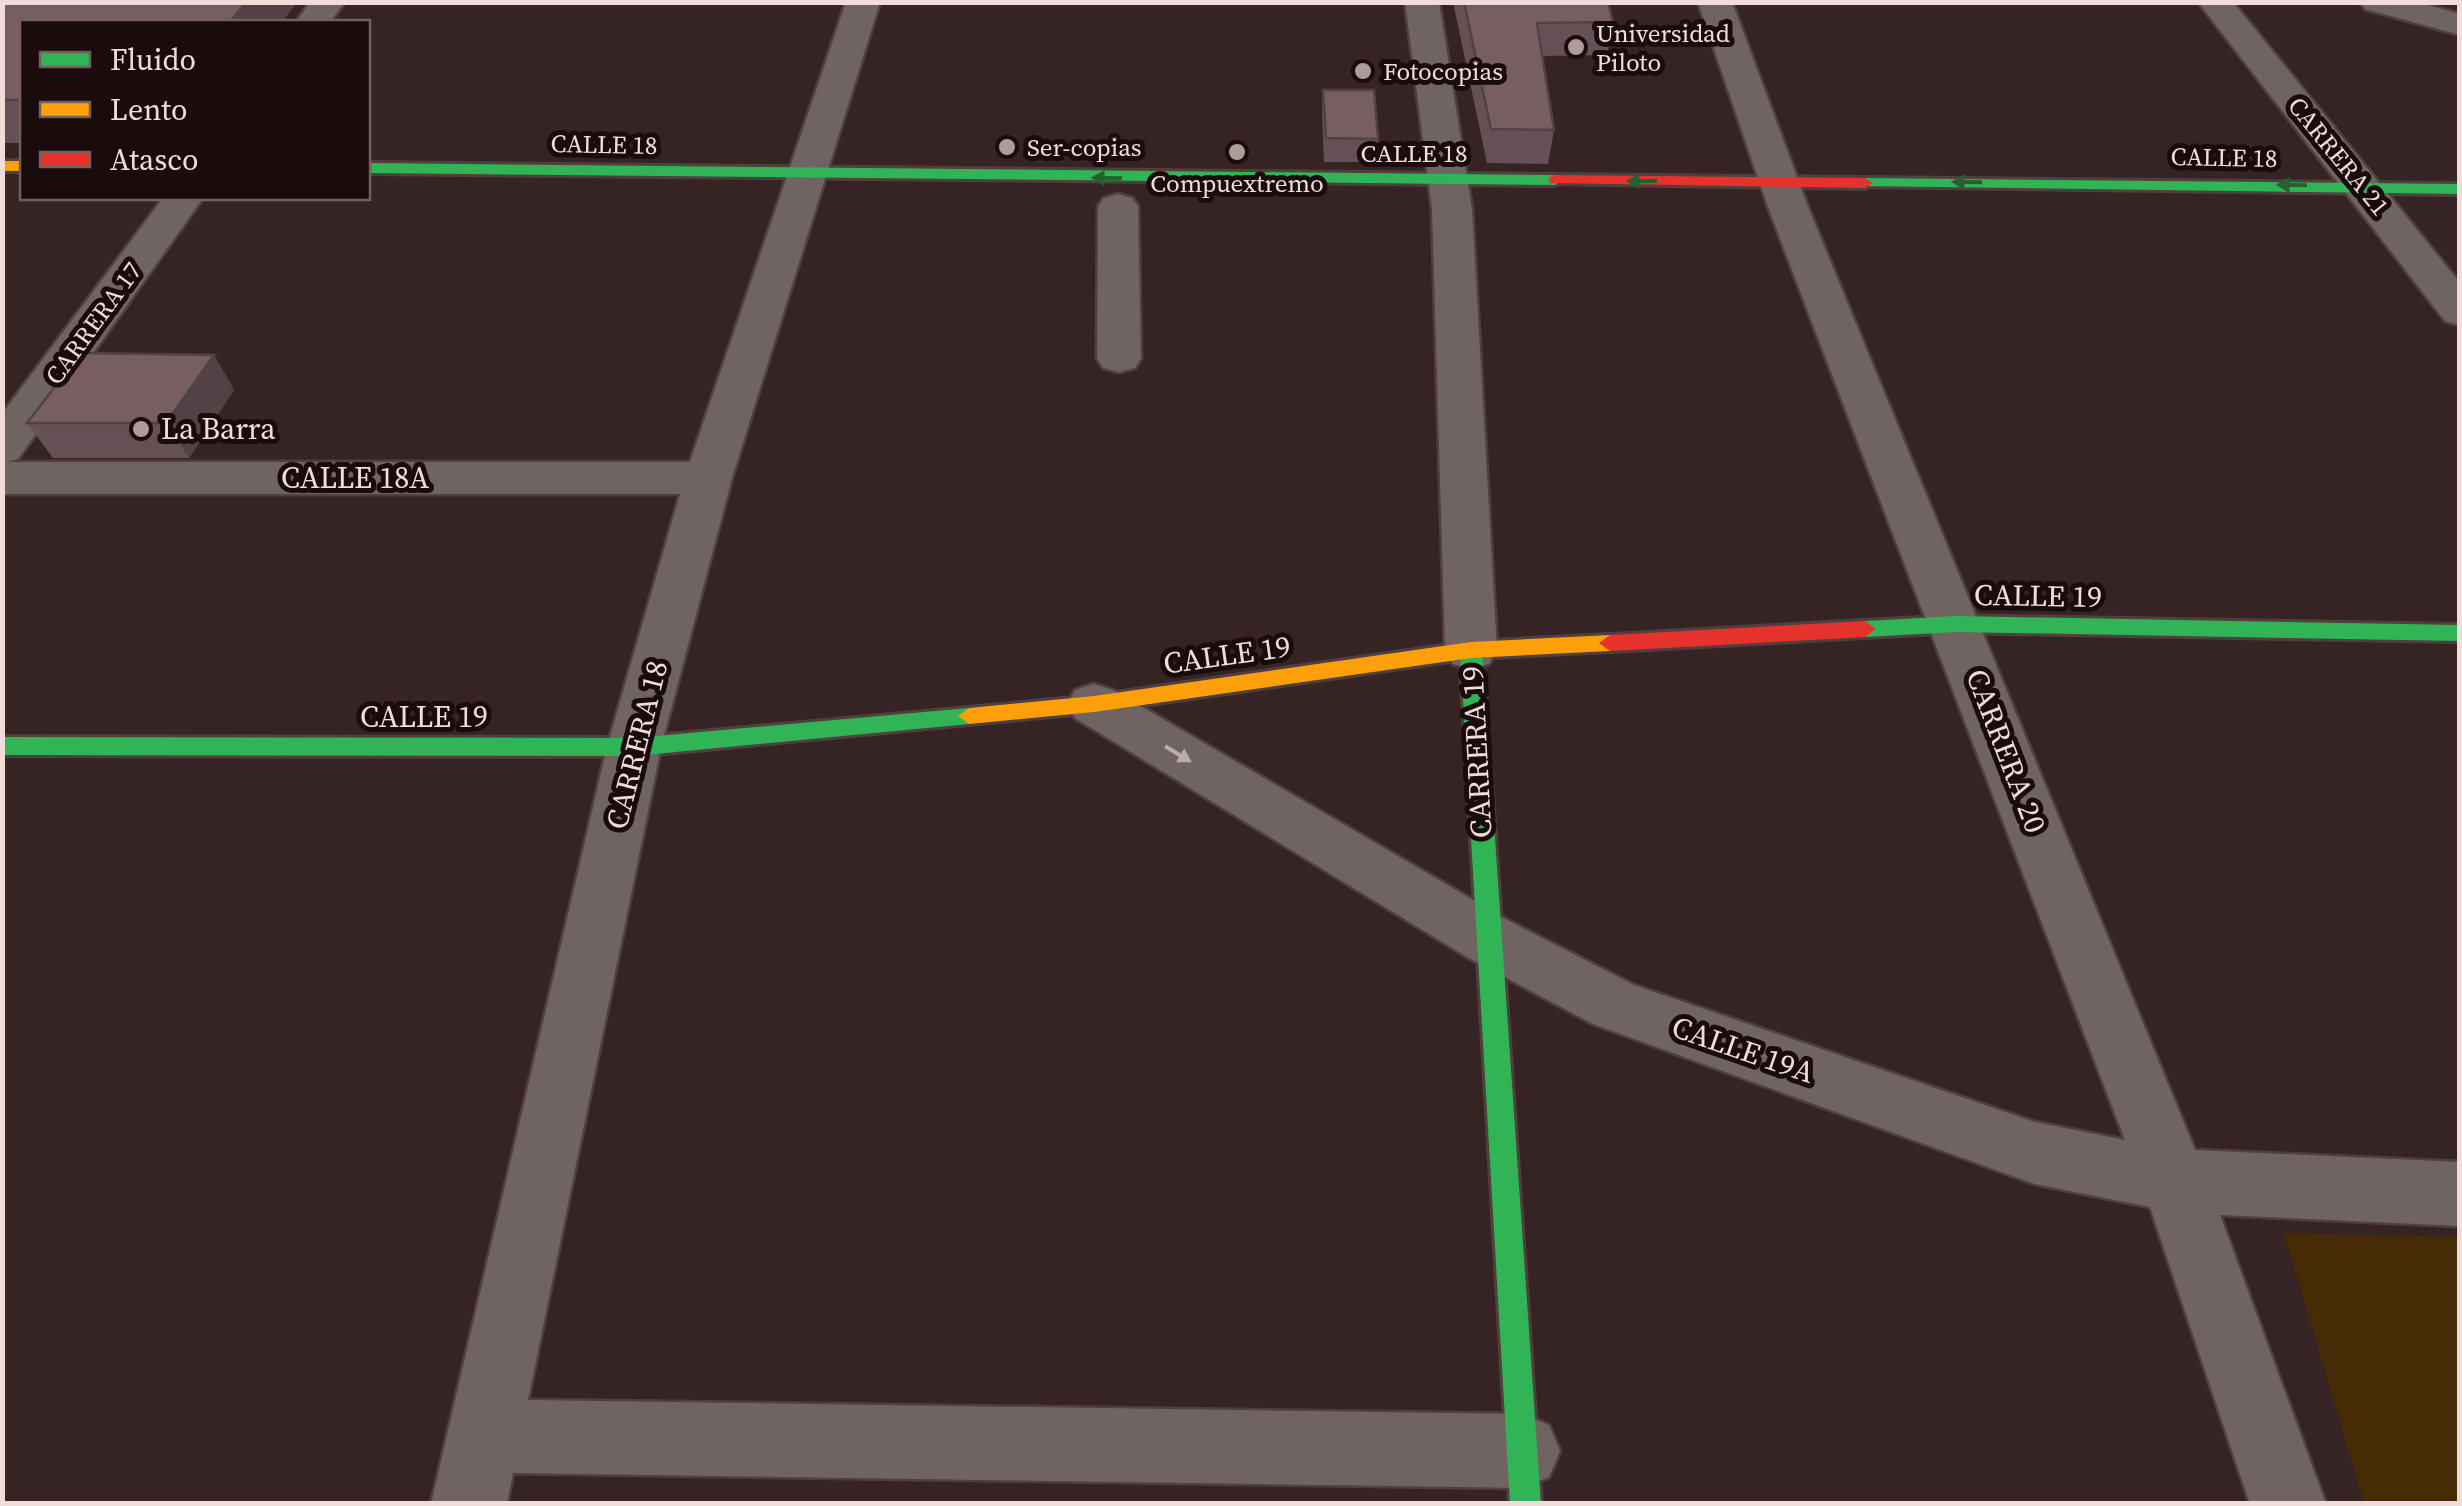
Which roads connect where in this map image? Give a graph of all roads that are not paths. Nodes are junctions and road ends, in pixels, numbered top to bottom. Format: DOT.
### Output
graph roads {
  1 [pos="863,2"];
  2 [pos="1422,2"];
  3 [pos="1715,2"];
  4 [pos="2216,2"];
  5 [pos="2378,2"];
  6 [pos="2460,25"];
  7 [pos="370,168"];
  8 [pos="2460,189"];
  9 [pos="801,196"];
  10 [pos="183,200"];
  11 [pos="1786,200"];
  12 [pos="1451,202"];
  13 [pos="1118,206"];
  14 [pos="2374,206"];
  15 [pos="2460,312"];
  16 [pos="1118,358"];
  17 [pos="2,448"];
  18 [pos="2,478"];
  19 [pos="708,478"];
  20 [pos="1957,624"];
  21 [pos="2460,633"];
  22 [pos="1470,650"];
  23 [pos="1094,704"];
  24 [pos="2,746"];
  25 [pos="634,746"];
  26 [pos="1488,939"];
  27 [pos="2174,1181"];
  28 [pos="2460,1194"];
  29 [pos="476,1470"];
  30 [pos="1524,1478"];
  31 [pos="2288,1504"];
  1 -- 9 [label="street, CARRERA 18"];
  2 -- 12 [label="street, CARRERA 19"];
  3 -- 11 [label="street, CARRERA 20"];
  4 -- 14 [label="street, CARRERA 21"];
  5 -- 6 [label="street"];
  7 -- 9 [label="street, CALLE 18"];
  8 -- 14 [label="street, CALLE 18"];
  12 -- 9 [label="street, CALLE 18, one-way"];
  9 -- 19 [label="street, CARRERA 18"];
  10 -- 17 [label="street, CARRERA 17"];
  11 -- 12 [label="street, CALLE 18, one-way"];
  14 -- 11 [label="street, CALLE 18, one-way"];
  11 -- 20 [label="street, CARRERA 20"];
  12 -- 22 [label="street, CARRERA 19"];
  13 -- 16 [label="street"];
  14 -- 15 [label="street, CARRERA 21"];
  18 -- 19 [label="street, CALLE 18A"];
  19 -- 25 [label="street, CARRERA 18"];
  20 -- 21 [label="street, CALLE 19"];
  20 -- 22 [label="street, CALLE 19"];
  20 -- 27 [label="street, CARRERA 20"];
  22 -- 23 [label="street, CALLE 19"];
  22 -- 26 [label="street, CARRERA 19"];
  23 -- 25 [label="street, CALLE 19"];
  23 -- 26 [label="street, CALLE 19A, one-way"];
  24 -- 25 [label="street, CALLE 19"];
  25 -- 29 [label="street, CARRERA 18"];
  26 -- 27 [label="street, CALLE 19A"];
  26 -- 30 [label="street, CARRERA 19"];
  27 -- 28 [label="street, CALLE 19A"];
  27 -- 31 [label="street, CARRERA 20"];
  29 -- 30 [label="street"];
}
